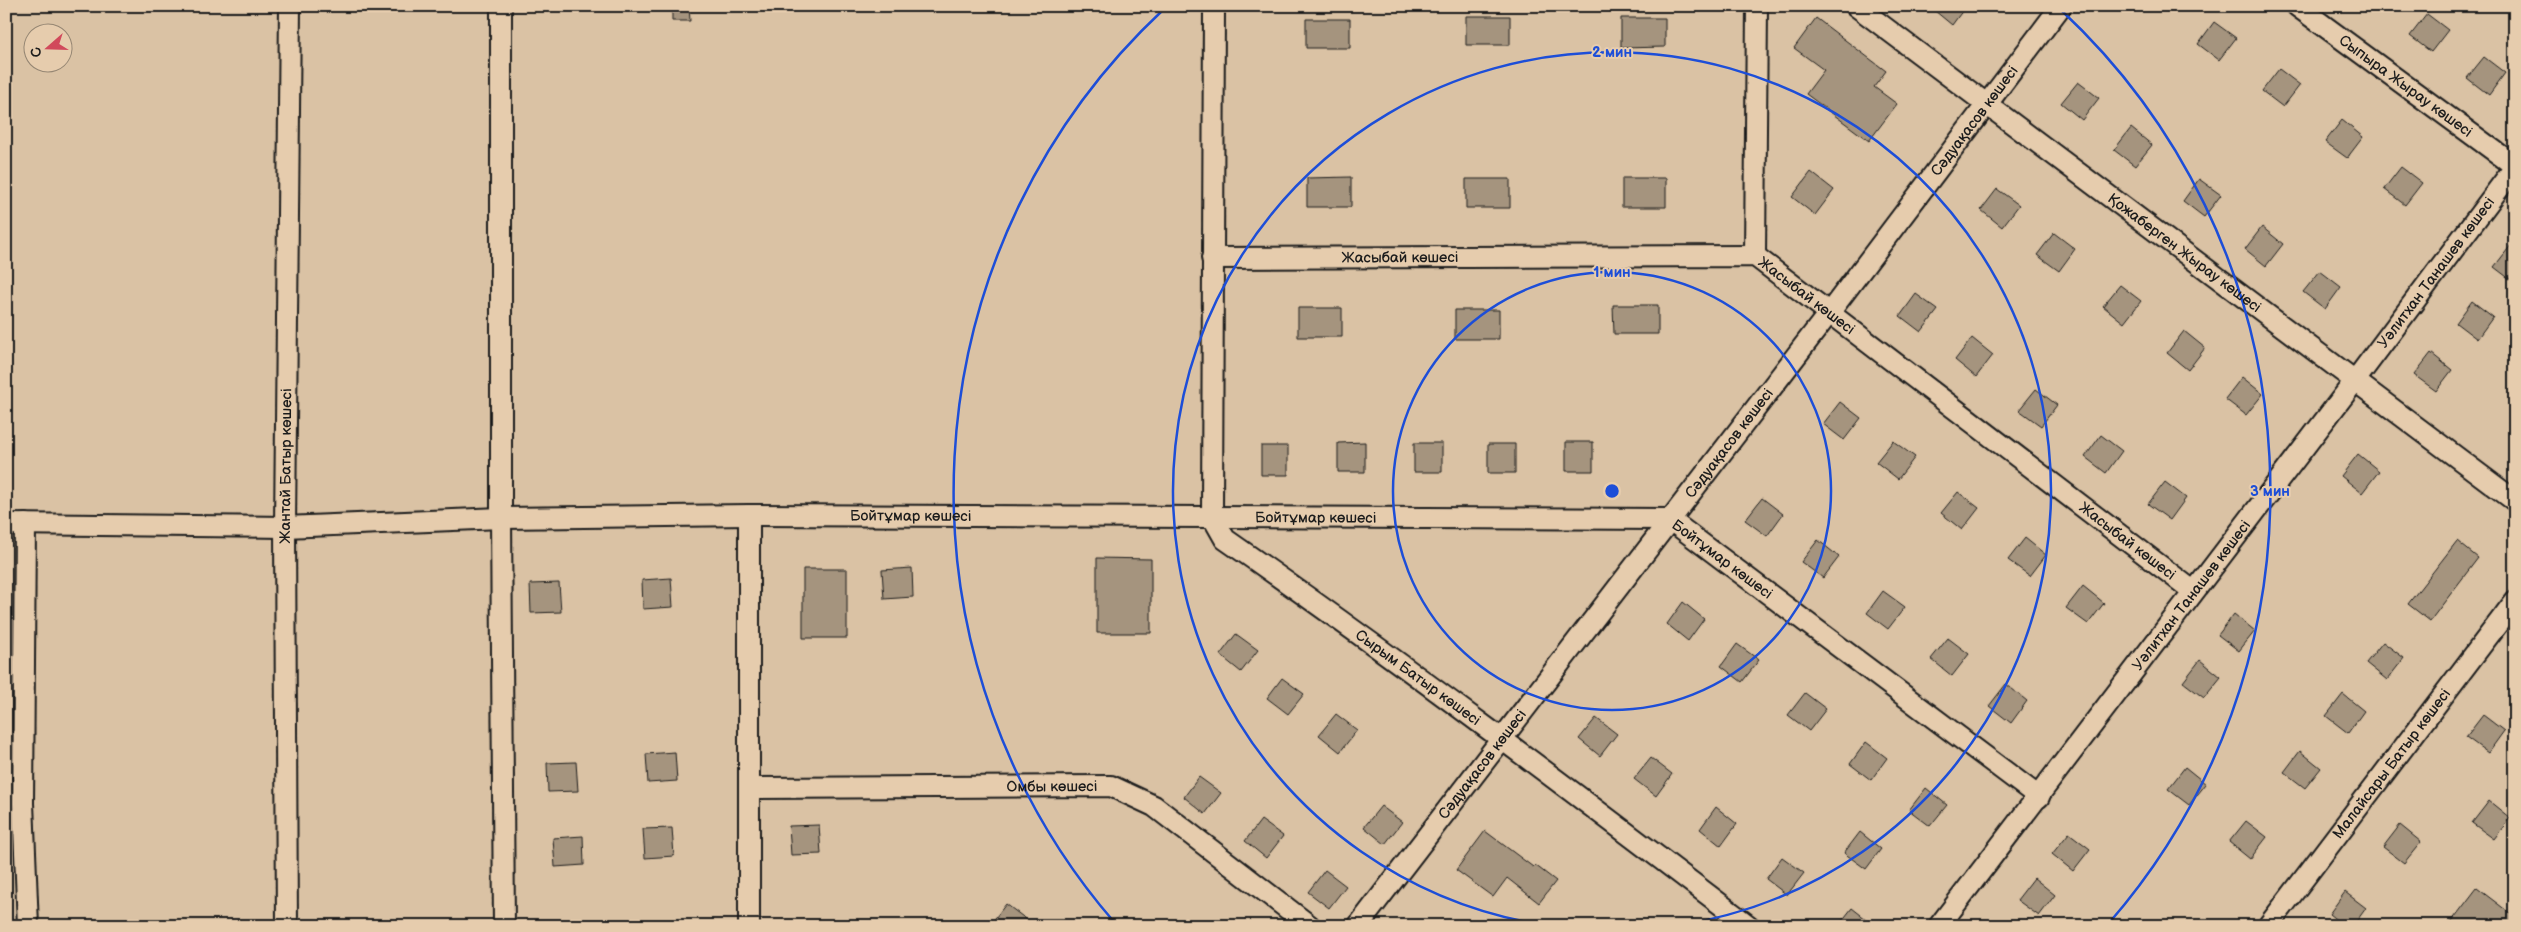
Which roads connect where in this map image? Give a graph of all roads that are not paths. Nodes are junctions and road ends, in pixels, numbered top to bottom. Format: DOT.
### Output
graph roads {
  1 [pos="290,6"];
  2 [pos="501,6"];
  3 [pos="1214,6"];
  4 [pos="1756,6"];
  5 [pos="1856,6"];
  6 [pos="2060,6"];
  7 [pos="2297,6"];
  8 [pos="1985,104"];
  9 [pos="2515,166"];
  10 [pos="1755,256"];
  11 [pos="1212,258"];
  12 [pos="1830,312"];
  13 [pos="2354,382"];
  14 [pos="2515,501"];
  15 [pos="749,515"];
  16 [pos="1212,516"];
  17 [pos="501,518"];
  18 [pos="1669,519"];
  19 [pos="16,524"];
  20 [pos="285,527"];
  21 [pos="2194,591"];
  22 [pos="2515,601"];
  23 [pos="1502,738"];
  24 [pos="750,788"];
  25 [pos="2039,797"];
  26 [pos="15,803"];
  27 [pos="28,926"];
  28 [pos="287,926"];
  29 [pos="504,926"];
  30 [pos="749,926"];
  31 [pos="1310,926"];
  32 [pos="1358,926"];
  33 [pos="1749,926"];
  34 [pos="1940,926"];
  35 [pos="2268,926"];
  1 -- 20 [label="street, Жантай Батыр көшесі"];
  2 -- 17 [label="street"];
  3 -- 11 [label="street"];
  4 -- 10 [label="street"];
  5 -- 8 [label="street, Қожаберген Жырау көшесі"];
  6 -- 8 [label="street, Сәдуақасов көшесі"];
  7 -- 9 [label="street, Сыпыра Жырау көшесі"];
  8 -- 12 [label="street, Сәдуақасов көшесі"];
  8 -- 13 [label="street, Қожаберген Жырау көшесі"];
  9 -- 13 [label="street, Уәлитхан Танашев көшесі"];
  10 -- 11 [label="street, Жасыбай көшесі"];
  10 -- 12 [label="street, Жасыбай көшесі"];
  11 -- 16 [label="street"];
  12 -- 18 [label="street, Сәдуақасов көшесі"];
  12 -- 21 [label="street, Жасыбай көшесі"];
  13 -- 14 [label="street, Қожаберген Жырау көшесі"];
  13 -- 21 [label="street, Уәлитхан Танашев көшесі"];
  15 -- 16 [label="street, Бойтұмар көшесі"];
  15 -- 17 [label="street, Бойтұмар көшесі"];
  15 -- 24 [label="street"];
  16 -- 18 [label="street, Бойтұмар көшесі"];
  16 -- 23 [label="street, Сырым Батыр көшесі"];
  17 -- 20 [label="street, Бойтұмар көшесі"];
  17 -- 29 [label="street"];
  18 -- 23 [label="street, Сәдуақасов көшесі"];
  18 -- 25 [label="street, Бойтұмар көшесі"];
  19 -- 20 [label="street, Бойтұмар көшесі"];
  19 -- 26 [label="street"];
  20 -- 28 [label="street, Жантай Батыр көшесі"];
  21 -- 25 [label="street, Уәлитхан Танашев көшесі"];
  22 -- 35 [label="street, Малайсары Батыр көшесі"];
  23 -- 32 [label="street, Сәдуақасов көшесі"];
  23 -- 33 [label="street, Сырым Батыр көшесі"];
  24 -- 30 [label="street"];
  24 -- 31 [label="street, Омбы көшесі"];
  25 -- 34 [label="street, Уәлитхан Танашев көшесі"];
  26 -- 27 [label="street"];
}
